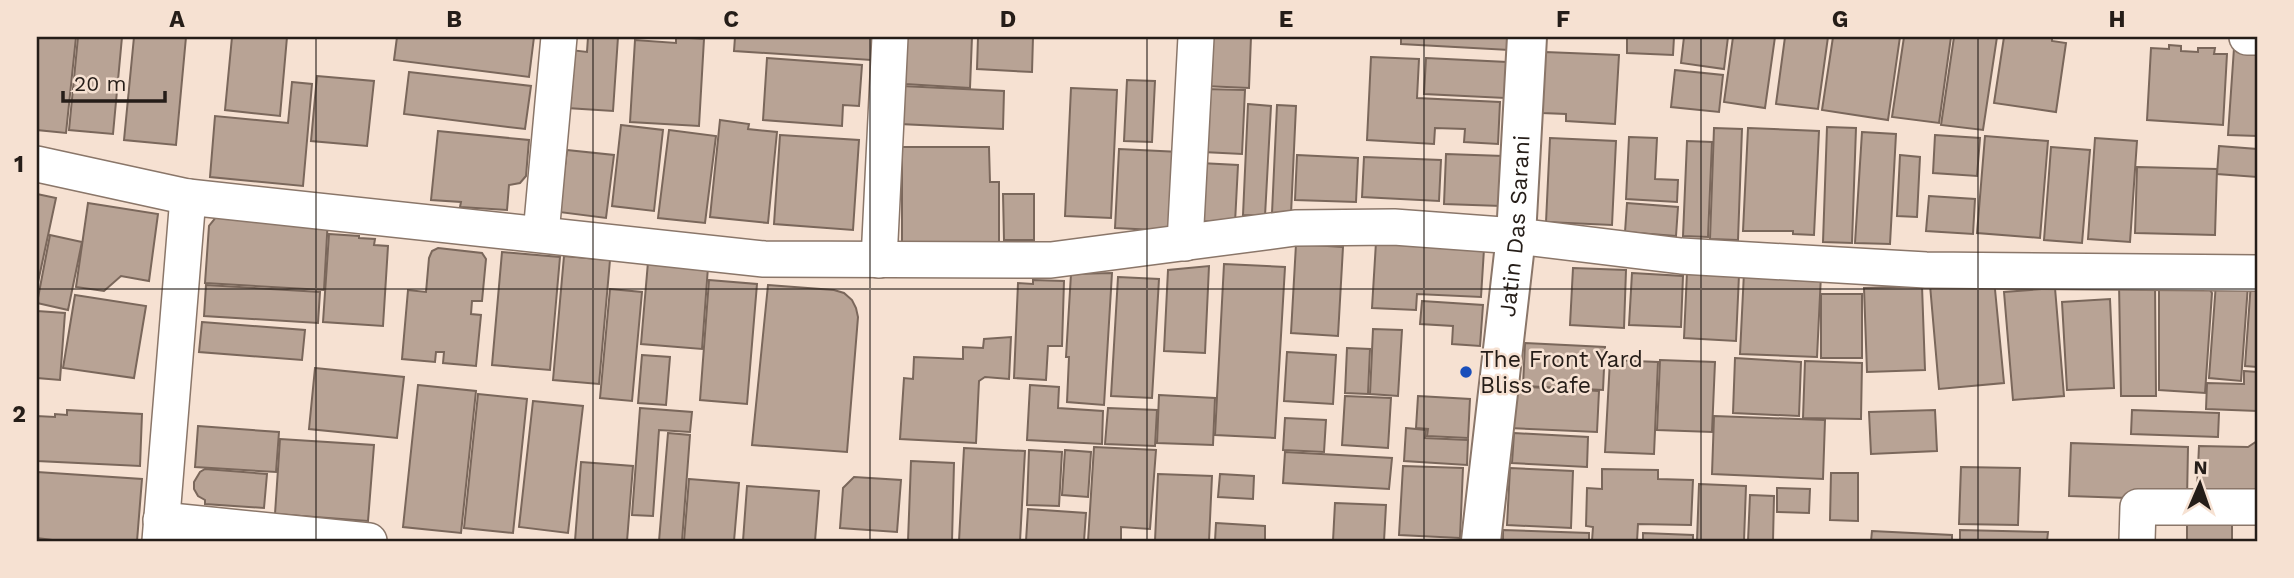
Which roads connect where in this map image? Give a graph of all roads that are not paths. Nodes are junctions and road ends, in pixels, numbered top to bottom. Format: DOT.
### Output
graph roads {
  1 [pos="559,37"];
  2 [pos="890,37"];
  3 [pos="1196,37"];
  4 [pos="1527,37"];
  5 [pos="2247,37"];
  6 [pos="2257,37"];
  7 [pos="37,164"];
  8 [pos="188,197"];
  9 [pos="541,234"];
  10 [pos="1516,236"];
  11 [pos="1185,243"];
  12 [pos="879,260"];
  13 [pos="2257,272"];
  14 [pos="2257,508"];
  15 [pos="161,530"];
  16 [pos="369,541"];
  17 [pos="1481,541"];
  18 [pos="2137,541"];
  1 -- 9 [label="street"];
  2 -- 12 [label="street"];
  3 -- 11 [label="street"];
  4 -- 10 [label="street, Jatin Das Sarani"];
  5 -- 6 [label="street"];
  7 -- 8 [label="street"];
  8 -- 9 [label="street"];
  8 -- 15 [label="street"];
  9 -- 12 [label="street"];
  10 -- 11 [label="street"];
  10 -- 13 [label="street"];
  10 -- 17 [label="street, Jatin Das Sarani"];
  11 -- 12 [label="street"];
  14 -- 18 [label="street"];
  15 -- 16 [label="street"];
}
